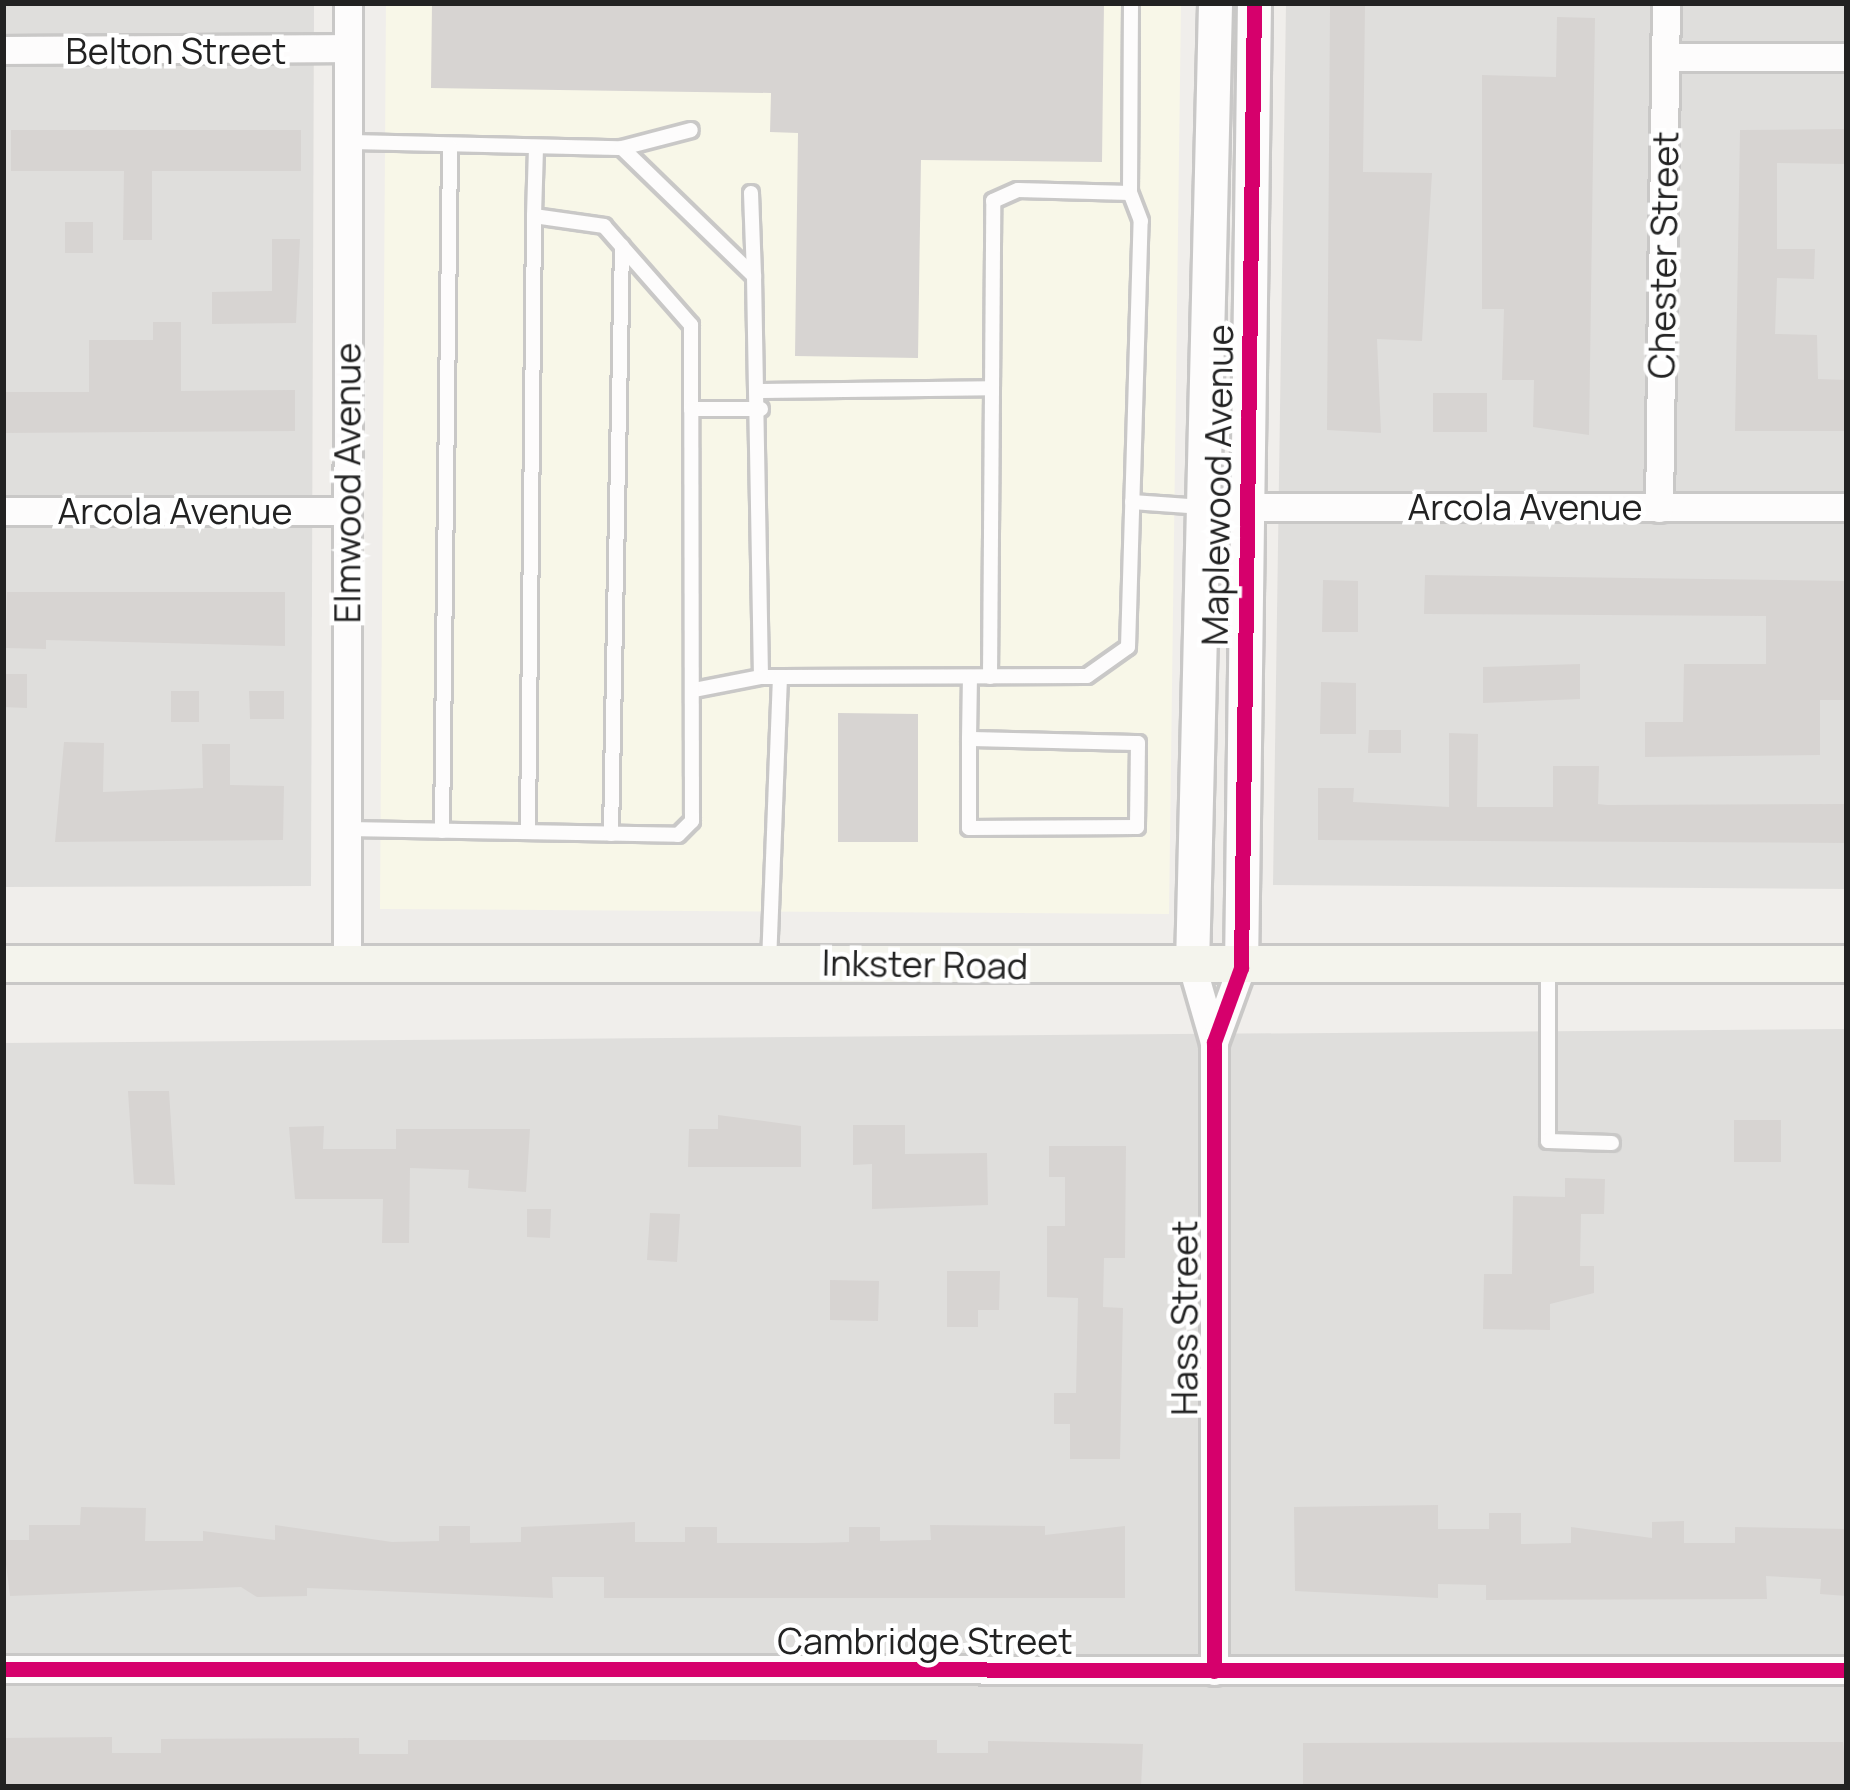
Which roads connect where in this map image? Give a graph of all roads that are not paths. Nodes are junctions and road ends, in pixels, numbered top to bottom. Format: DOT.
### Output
graph roads {
  1 [pos="348,3"];
  2 [pos="1131,3"];
  3 [pos="1215,3"];
  4 [pos="1254,3"];
  5 [pos="1666,3"];
  6 [pos="1214,47"];
  7 [pos="1253,47"];
  8 [pos="348,48"];
  9 [pos="3,50"];
  10 [pos="1665,57"];
  11 [pos="1847,57"];
  12 [pos="691,130"];
  13 [pos="348,142"];
  14 [pos="450,147"];
  15 [pos="536,148"];
  16 [pos="622,148"];
  17 [pos="751,193"];
  18 [pos="1130,193"];
  19 [pos="534,215"];
  20 [pos="622,246"];
  21 [pos="754,276"];
  22 [pos="991,388"];
  23 [pos="761,391"];
  24 [pos="691,409"];
  25 [pos="761,409"];
  26 [pos="1132,502"];
  27 [pos="1246,506"];
  28 [pos="1203,507"];
  29 [pos="1847,507"];
  30 [pos="1659,508"];
  31 [pos="3,511"];
  32 [pos="347,511"];
  33 [pos="761,677"];
  34 [pos="780,677"];
  35 [pos="970,677"];
  36 [pos="990,677"];
  37 [pos="694,689"];
  38 [pos="970,739"];
  39 [pos="347,830"];
  40 [pos="442,831"];
  41 [pos="528,832"];
  42 [pos="611,834"];
  43 [pos="347,963"];
  44 [pos="769,963"];
  45 [pos="3,964"];
  46 [pos="1847,964"];
  47 [pos="1192,966"];
  48 [pos="1548,966"];
  49 [pos="1241,968"];
  50 [pos="1214,1042"];
  51 [pos="1612,1143"];
  52 [pos="3,1669"];
  53 [pos="1847,1670"];
  54 [pos="1214,1671"];
  1 -- 8 [label="street, Elmwood Avenue"];
  2 -- 18 [label="lane"];
  3 -- 6 [label="street, Maplewood Avenue"];
  4 -- 7 [label="street, Maplewood Avenue"];
  5 -- 10 [label="street, Chester Street"];
  6 -- 7 [label="street"];
  6 -- 28 [label="street, Maplewood Avenue"];
  7 -- 27 [label="street, Maplewood Avenue"];
  8 -- 9 [label="street, Belton Street"];
  8 -- 13 [label="street, Elmwood Avenue"];
  10 -- 11 [label="street"];
  10 -- 30 [label="street, Chester Street"];
  12 -- 16 [label="lane"];
  13 -- 14 [label="lane"];
  13 -- 32 [label="street, Elmwood Avenue"];
  14 -- 15 [label="lane"];
  14 -- 40 [label="lane"];
  15 -- 16 [label="lane"];
  15 -- 19 [label="lane"];
  16 -- 21 [label="lane"];
  17 -- 21 [label="lane"];
  18 -- 22 [label="lane"];
  18 -- 26 [label="lane"];
  19 -- 20 [label="lane"];
  19 -- 41 [label="lane"];
  20 -- 24 [label="lane"];
  20 -- 42 [label="lane"];
  21 -- 23 [label="lane"];
  22 -- 23 [label="lane"];
  22 -- 36 [label="lane"];
  23 -- 25 [label="lane"];
  24 -- 25 [label="lane"];
  24 -- 37 [label="lane"];
  25 -- 33 [label="lane"];
  26 -- 28 [label="lane"];
  26 -- 36 [label="lane"];
  27 -- 28 [label="street, Arcola Avenue"];
  27 -- 30 [label="street, Arcola Avenue"];
  27 -- 49 [label="street, Maplewood Avenue"];
  28 -- 47 [label="street, Maplewood Avenue"];
  29 -- 30 [label="street, Arcola Avenue"];
  31 -- 32 [label="street, Arcola Avenue"];
  32 -- 39 [label="street, Elmwood Avenue"];
  33 -- 34 [label="lane"];
  33 -- 37 [label="lane"];
  34 -- 35 [label="lane"];
  34 -- 44 [label="lane"];
  35 -- 36 [label="lane"];
  35 -- 38 [label="lane"];
  37 -- 42 [label="lane"];
  38 -- 38 [label="lane"];
  39 -- 40 [label="lane"];
  39 -- 43 [label="street, Elmwood Avenue"];
  40 -- 41 [label="lane"];
  41 -- 42 [label="lane"];
  43 -- 44 [label="main road, Inkster Road"];
  43 -- 45 [label="main road, Inkster Road"];
  44 -- 47 [label="main road, Inkster Road"];
  46 -- 48 [label="main road, Inkster Road"];
  47 -- 49 [label="main road, Inkster Road"];
  47 -- 50 [label="street"];
  48 -- 49 [label="main road, Inkster Road"];
  48 -- 51 [label="lane"];
  49 -- 50 [label="street, Hass Street"];
  50 -- 54 [label="street, Hass Street"];
  52 -- 54 [label="street, Cambridge Street"];
  53 -- 54 [label="street, Cambridge Street"];
}
